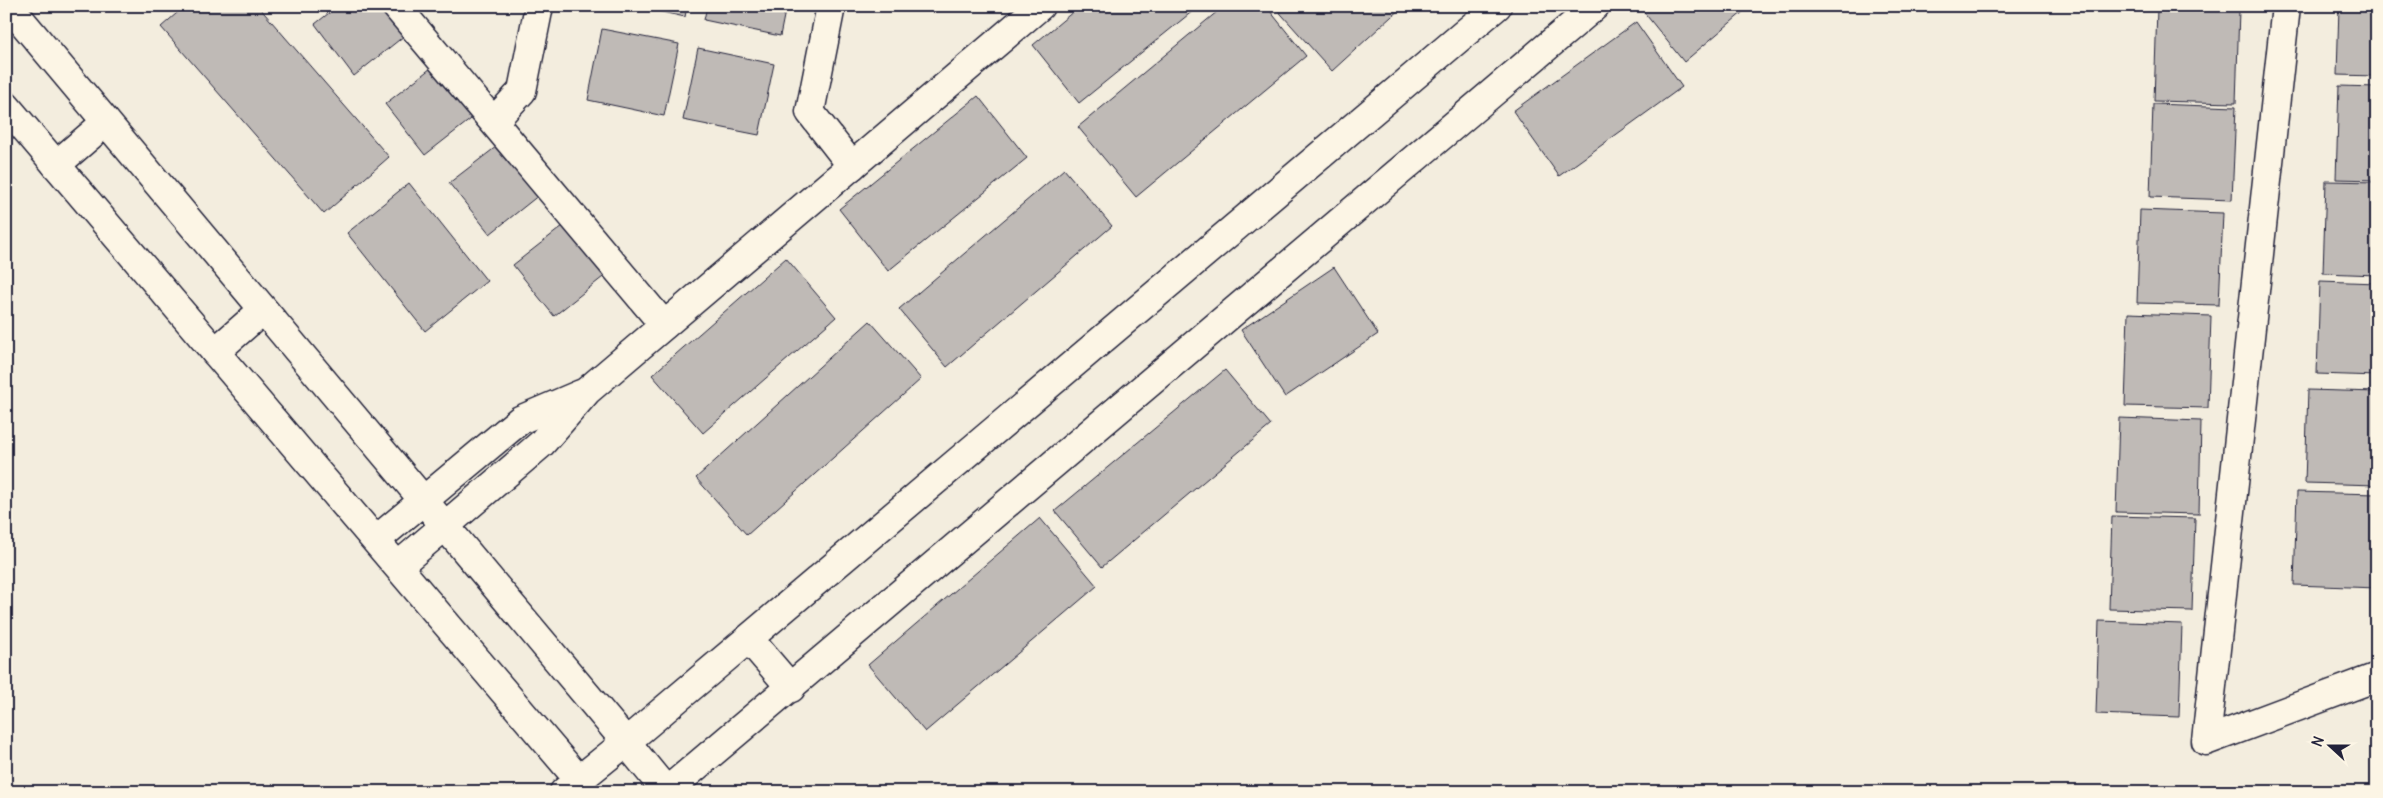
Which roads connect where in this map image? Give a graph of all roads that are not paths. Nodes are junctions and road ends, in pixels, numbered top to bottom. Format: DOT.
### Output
graph roads {
  1 [pos="9,6"];
  2 [pos="396,6"];
  3 [pos="539,6"];
  4 [pos="831,6"];
  5 [pos="1040,6"];
  6 [pos="1497,6"];
  7 [pos="1595,6"];
  8 [pos="2286,6"];
  9 [pos="6,106"];
  10 [pos="494,121"];
  11 [pos="106,122"];
  12 [pos="56,165"];
  13 [pos="852,166"];
  14 [pos="263,310"];
  15 [pos="664,325"];
  16 [pos="215,352"];
  17 [pos="587,391"];
  18 [pos="423,500"];
  19 [pos="445,526"];
  20 [pos="376,540"];
  21 [pos="398,566"];
  22 [pos="749,639"];
  23 [pos="2377,677"];
  24 [pos="791,688"];
  25 [pos="626,742"];
  26 [pos="578,788"];
  27 [pos="667,792"];
  1 -- 11 [label="street"];
  2 -- 10 [label="street"];
  3 -- 10 [label="street"];
  4 -- 13 [label="street"];
  5 -- 13 [label="street"];
  6 -- 22 [label="street"];
  7 -- 24 [label="street"];
  8 -- 23 [label="street"];
  9 -- 12 [label="street"];
  10 -- 15 [label="street"];
  11 -- 12 [label="street"];
  11 -- 14 [label="street"];
  12 -- 16 [label="street"];
  13 -- 15 [label="street"];
  14 -- 16 [label="street"];
  14 -- 18 [label="street"];
  15 -- 17 [label="street"];
  16 -- 20 [label="street"];
  17 -- 18 [label="street"];
  17 -- 19 [label="street"];
  18 -- 19 [label="street"];
  18 -- 20 [label="street"];
  19 -- 21 [label="street"];
  19 -- 25 [label="street"];
  20 -- 21 [label="street"];
  21 -- 26 [label="street"];
  22 -- 24 [label="street"];
  22 -- 25 [label="street"];
  24 -- 27 [label="street"];
  25 -- 26 [label="street"];
  25 -- 27 [label="street"];
}
